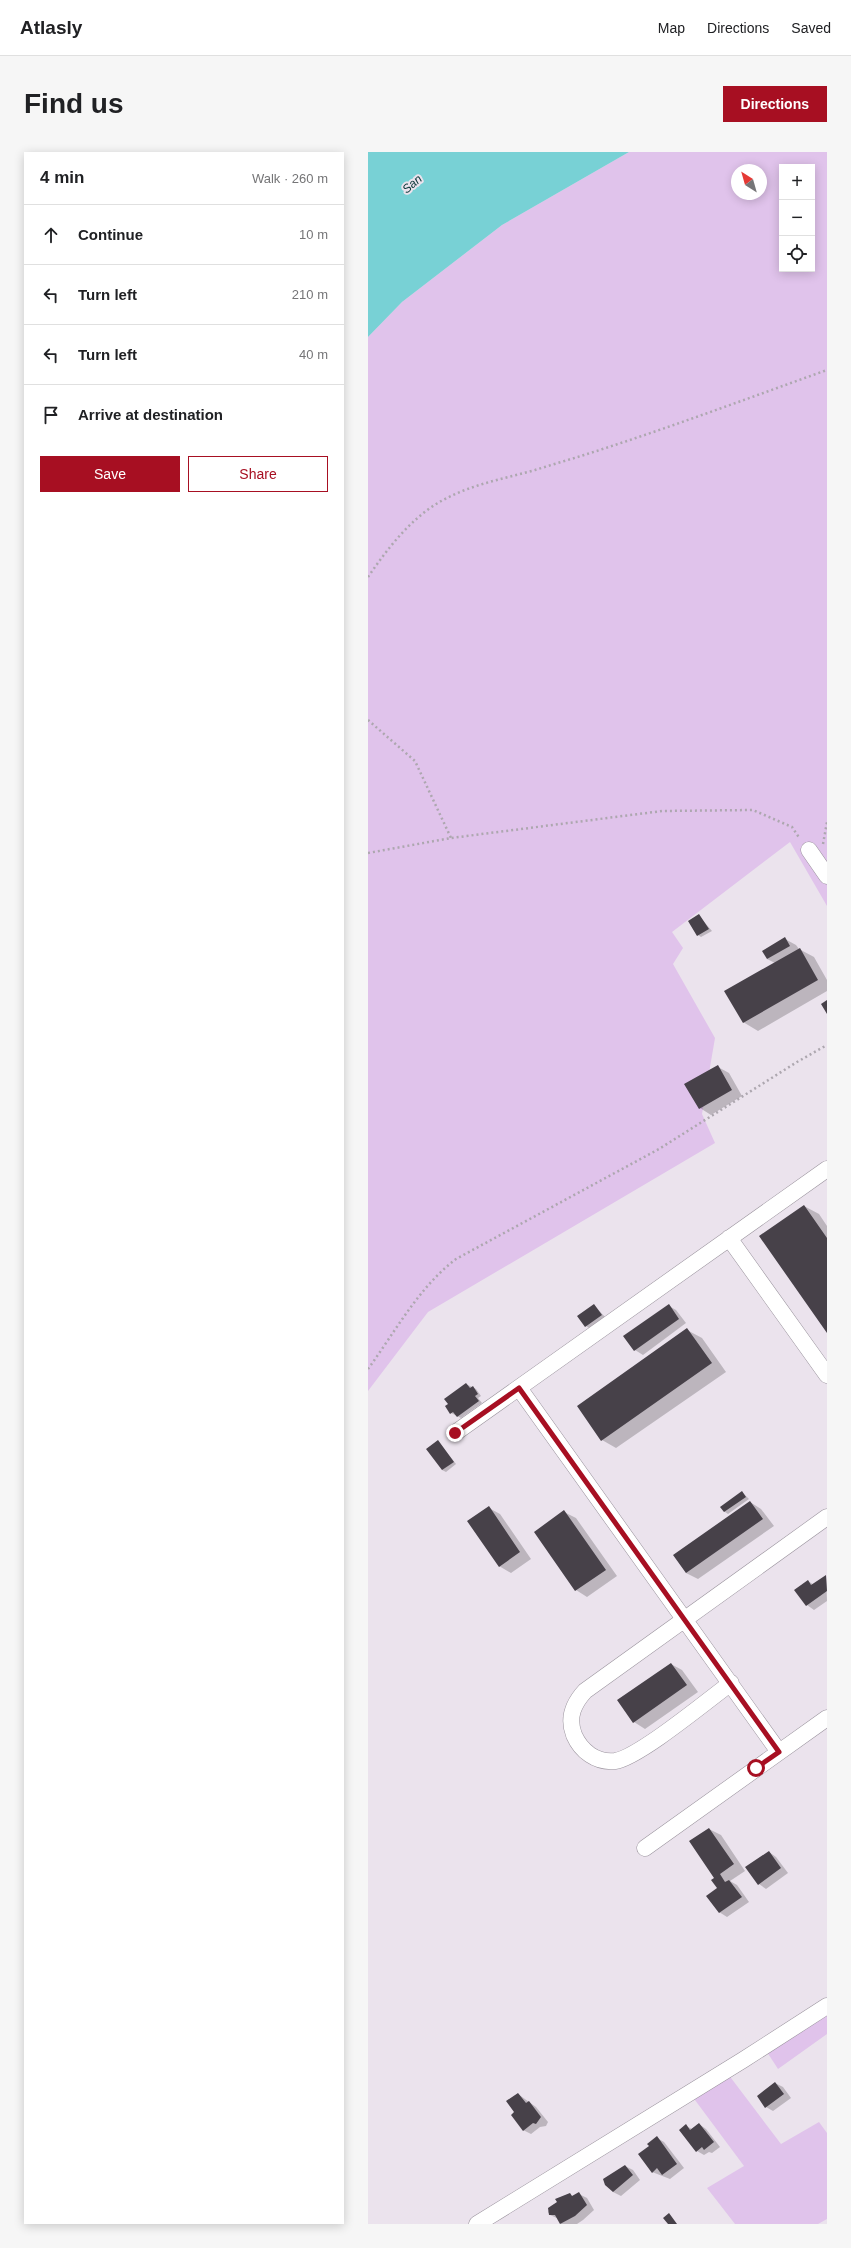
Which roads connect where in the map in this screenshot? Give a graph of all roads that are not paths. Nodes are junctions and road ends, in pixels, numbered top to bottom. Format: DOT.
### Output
graph roads {
  1 [pos="809,850"];
  2 [pos="827,876"];
  3 [pos="827,1168"];
  4 [pos="730,1238"];
  5 [pos="827,1375"];
  6 [pos="519,1388"];
  7 [pos="455,1433"];
  8 [pos="827,1517"];
  9 [pos="685,1619"];
  10 [pos="732,1683"];
  11 [pos="827,1718"];
  12 [pos="779,1752"];
  13 [pos="645,1848"];
  14 [pos="827,2006"];
  15 [pos="497,2219"];
  16 [pos="477,2224"];
  1 -- 2 [label="street"];
  3 -- 4 [label="street"];
  4 -- 5 [label="street"];
  4 -- 6 [label="street"];
  6 -- 7 [label="street"];
  6 -- 9 [label="street"];
  8 -- 9 [label="street"];
  9 -- 10 [label="street"];
  9 -- 10 [label="street"];
  10 -- 12 [label="street"];
  11 -- 12 [label="street"];
  12 -- 13 [label="street"];
  14 -- 15 [label="street"];
  15 -- 16 [label="street"];
}
